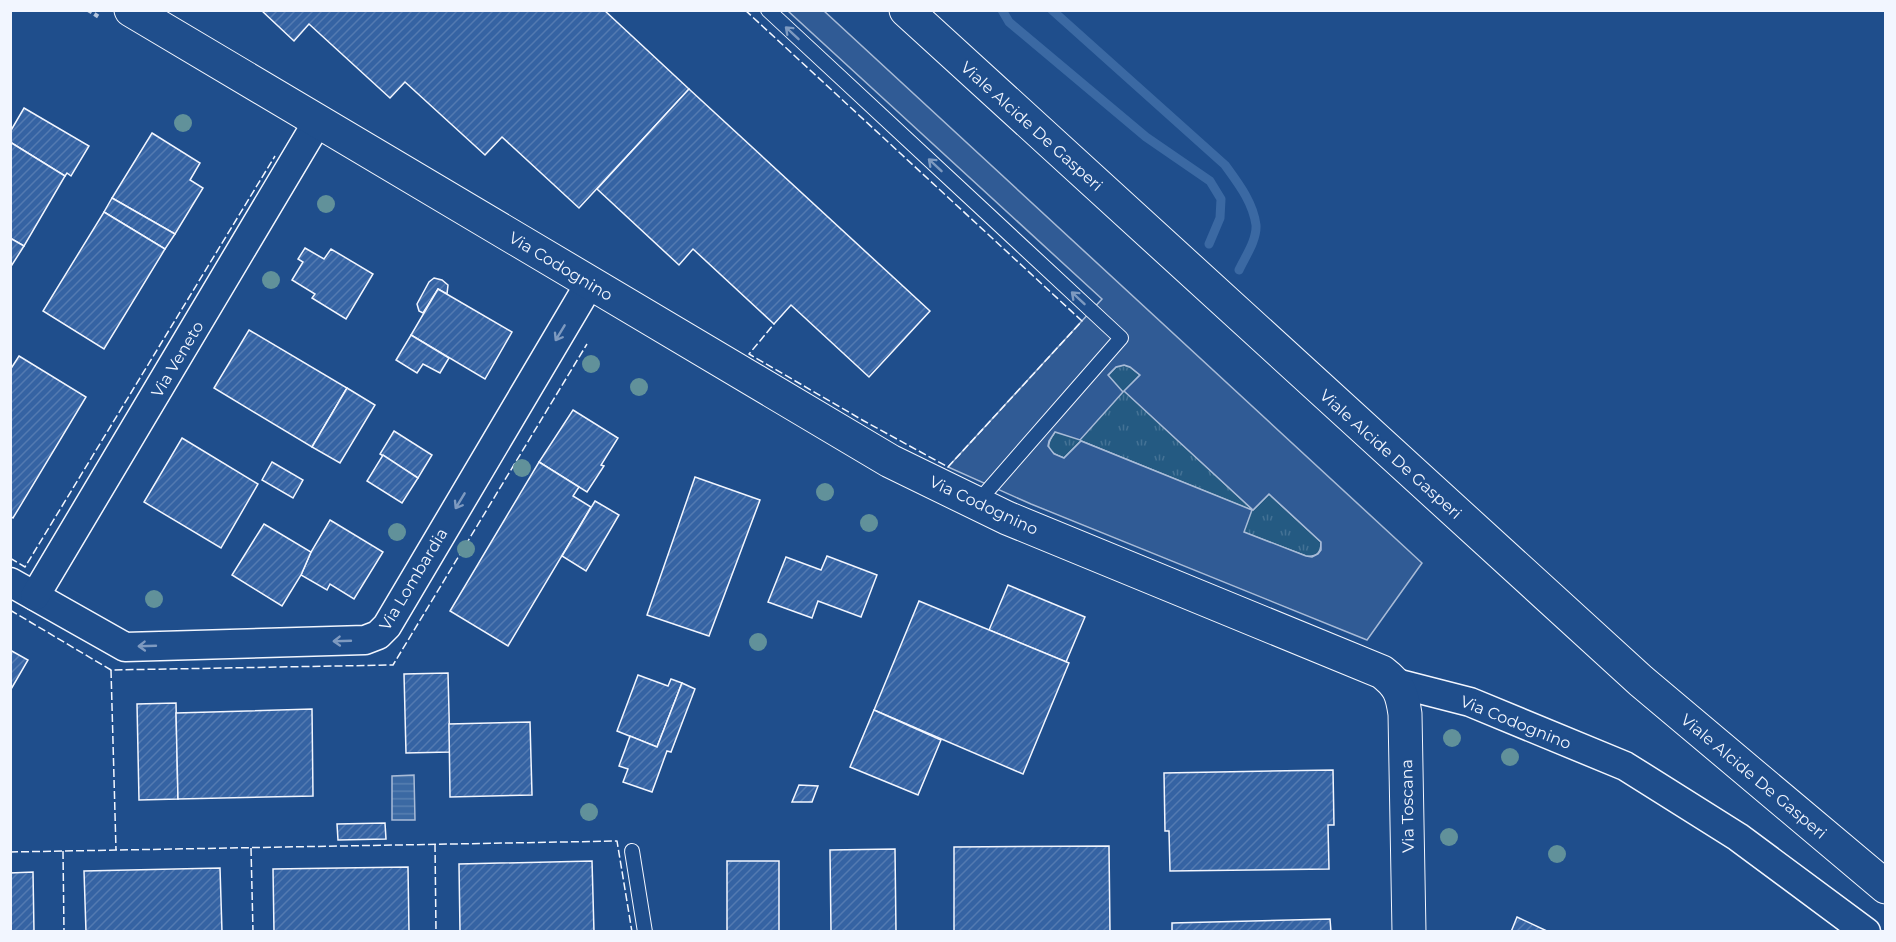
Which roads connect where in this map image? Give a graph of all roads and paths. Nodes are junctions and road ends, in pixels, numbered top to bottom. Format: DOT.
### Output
graph roads {
  1 [pos="131,10"];
  2 [pos="768,10"];
  3 [pos="906,10"];
  4 [pos="318,121"];
  5 [pos="590,283"];
  6 [pos="976,504"];
  7 [pos="10,582"];
  8 [pos="35,596"];
  9 [pos="1396,683"];
  10 [pos="632,851"];
  11 [pos="1886,886"];
  12 [pos="645,932"];
  13 [pos="1409,932"];
  14 [pos="1866,932"];
  1 -- 4 [label="street, Via Codognino"];
  6 -- 2 [label="lane, one-way"];
  3 -- 11 [label="street, Viale Alcide De Gasperi"];
  4 -- 5 [label="street, Via Codognino"];
  4 -- 8 [label="street, Via Veneto"];
  5 -- 6 [label="street, Via Codognino"];
  5 -- 8 [label="street, Via Lombardia, one-way"];
  6 -- 9 [label="street, Via Codognino"];
  7 -- 8 [label="street, Via Lombardia"];
  9 -- 13 [label="street, Via Toscana"];
  9 -- 14 [label="street, Via Codognino"];
  10 -- 12 [label="lane"];
}
